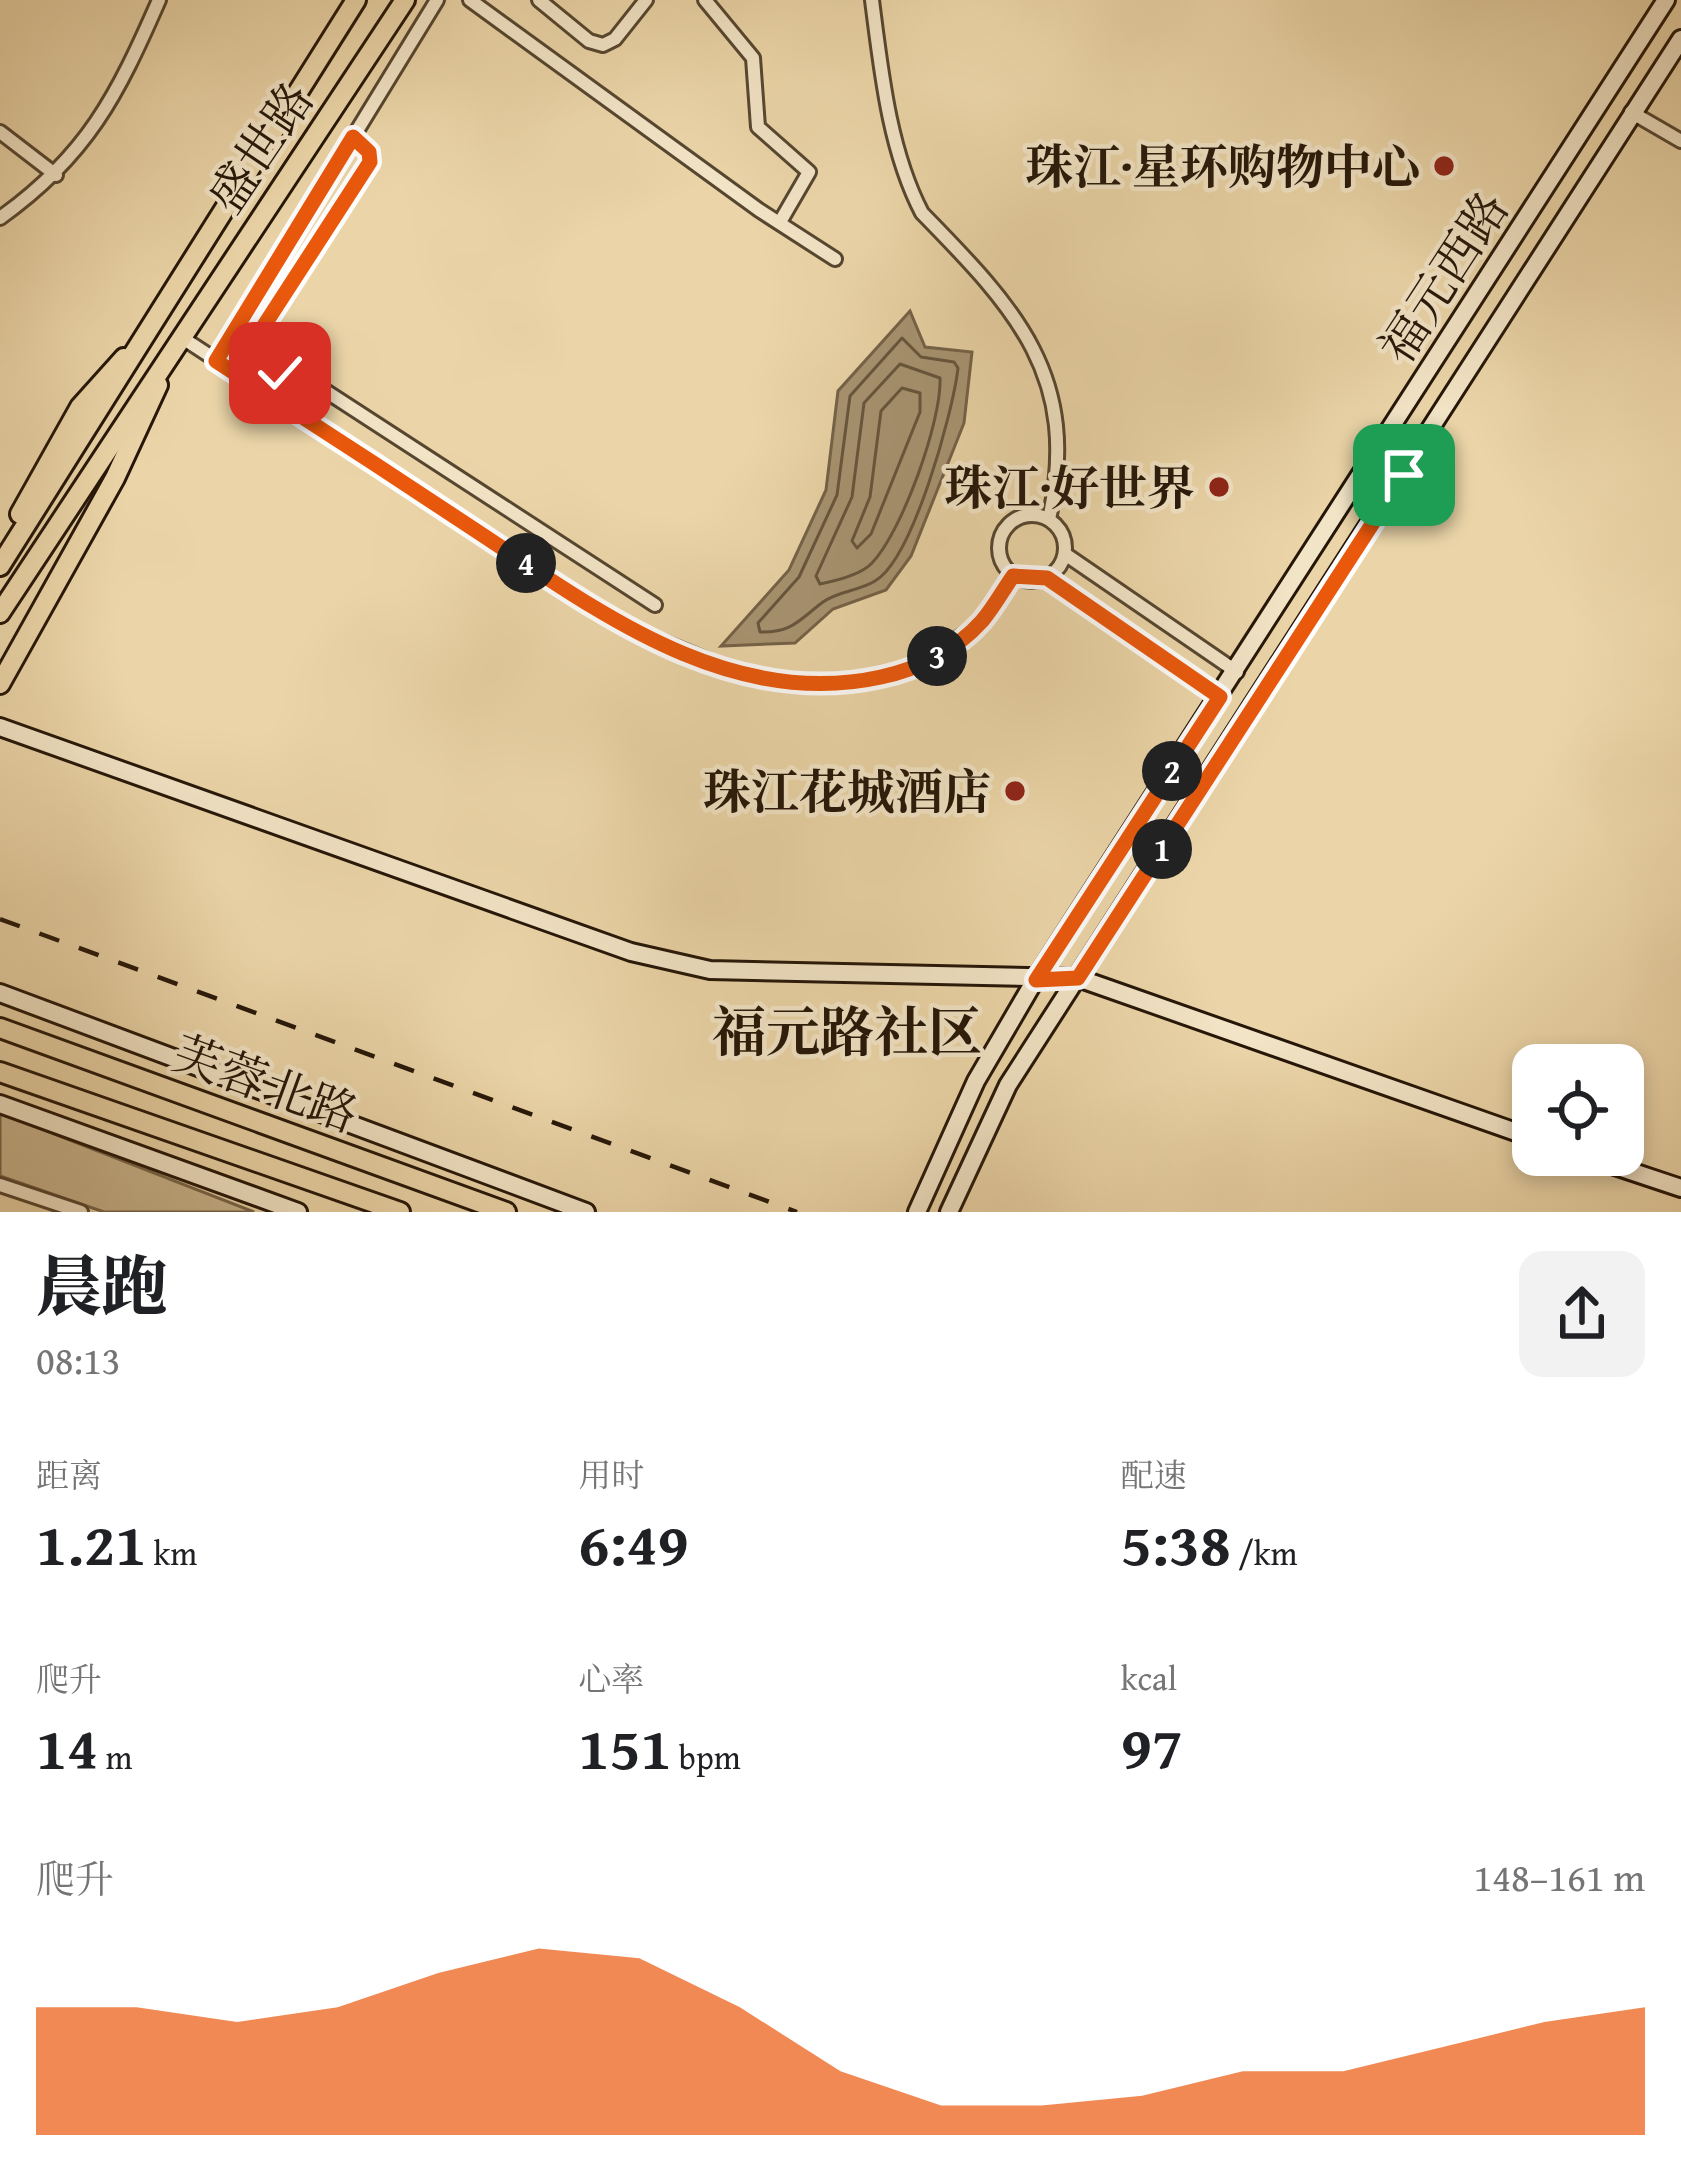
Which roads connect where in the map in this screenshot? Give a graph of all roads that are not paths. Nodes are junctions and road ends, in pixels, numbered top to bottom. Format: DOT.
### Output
graph roads {
  1 [pos="159,0"];
  2 [pos="356,0"];
  3 [pos="405,0"];
  4 [pos="437,0"];
  5 [pos="470,0"];
  6 [pos="539,0"];
  7 [pos="646,0"];
  8 [pos="705,0"];
  9 [pos="872,0"];
  10 [pos="1663,2"];
  11 [pos="1681,39"];
  12 [pos="1631,112"];
  13 [pos="0,132"];
  14 [pos="353,137"];
  15 [pos="1681,142"];
  16 [pos="56,175"];
  17 [pos="0,218"];
  18 [pos="780,222"];
  19 [pos="835,259"];
  20 [pos="163,315"];
  21 [pos="181,338"];
  22 [pos="216,361"];
  23 [pos="1049,519"];
  24 [pos="0,548"];
  25 [pos="1065,554"];
  26 [pos="0,566"];
  27 [pos="1013,576"];
  28 [pos="1047,578"];
  29 [pos="655,605"];
  30 [pos="0,613"];
  31 [pos="1237,672"];
  32 [pos="0,684"];
  33 [pos="1220,697"];
  34 [pos="0,728"];
  35 [pos="1078,978"];
  36 [pos="1036,980"];
  37 [pos="0,993"];
  38 [pos="0,1028"];
  39 [pos="0,1072"];
  40 [pos="0,1104"];
  41 [pos="1512,1131"];
  42 [pos="1643,1176"];
  43 [pos="0,1186"];
  44 [pos="1681,1189"];
  45 [pos="81,1212"];
  46 [pos="298,1212"];
  47 [pos="400,1212"];
  48 [pos="506,1212"];
  49 [pos="586,1212"];
  50 [pos="917,1212"];
  51 [pos="950,1212"];
  1 -- 16 [label="street"];
  2 -- 20 [label="main road, 盛世路"];
  3 -- 21 [label="main road, 盛世路"];
  4 -- 14 [label="street"];
  5 -- 18 [label="street"];
  6 -- 7 [label="street"];
  8 -- 18 [label="street"];
  9 -- 23 [label="street"];
  10 -- 31 [label="main road, 福元西路"];
  11 -- 12 [label="main road, 福元西路"];
  12 -- 15 [label="street"];
  12 -- 35 [label="main road, 福元西路"];
  13 -- 16 [label="street"];
  14 -- 22 [label="street"];
  14 -- 29 [label="street"];
  16 -- 17 [label="street"];
  18 -- 19 [label="street"];
  20 -- 24 [label="main road"];
  20 -- 26 [label="main road"];
  21 -- 22 [label="street"];
  21 -- 30 [label="main road"];
  21 -- 32 [label="main road"];
  22 -- 27 [label="street"];
  23 -- 25 [label="street"];
  23 -- 27 [label="street"];
  25 -- 28 [label="street"];
  25 -- 31 [label="street"];
  27 -- 28 [label="street"];
  28 -- 33 [label="street"];
  31 -- 33 [label="main road, 福元西路"];
  33 -- 36 [label="main road, 福元西路"];
  34 -- 36 [label="main road"];
  35 -- 36 [label="main road"];
  35 -- 41 [label="main road"];
  35 -- 51 [label="main road, 福元西路"];
  36 -- 50 [label="main road, 福元西路"];
  37 -- 49 [label="main road"];
  38 -- 48 [label="main road, 芙蓉北路"];
  39 -- 47 [label="main road, 芙蓉北路"];
  40 -- 46 [label="main road"];
  42 -- 44 [label="main road"];
  43 -- 45 [label="street"];
}
